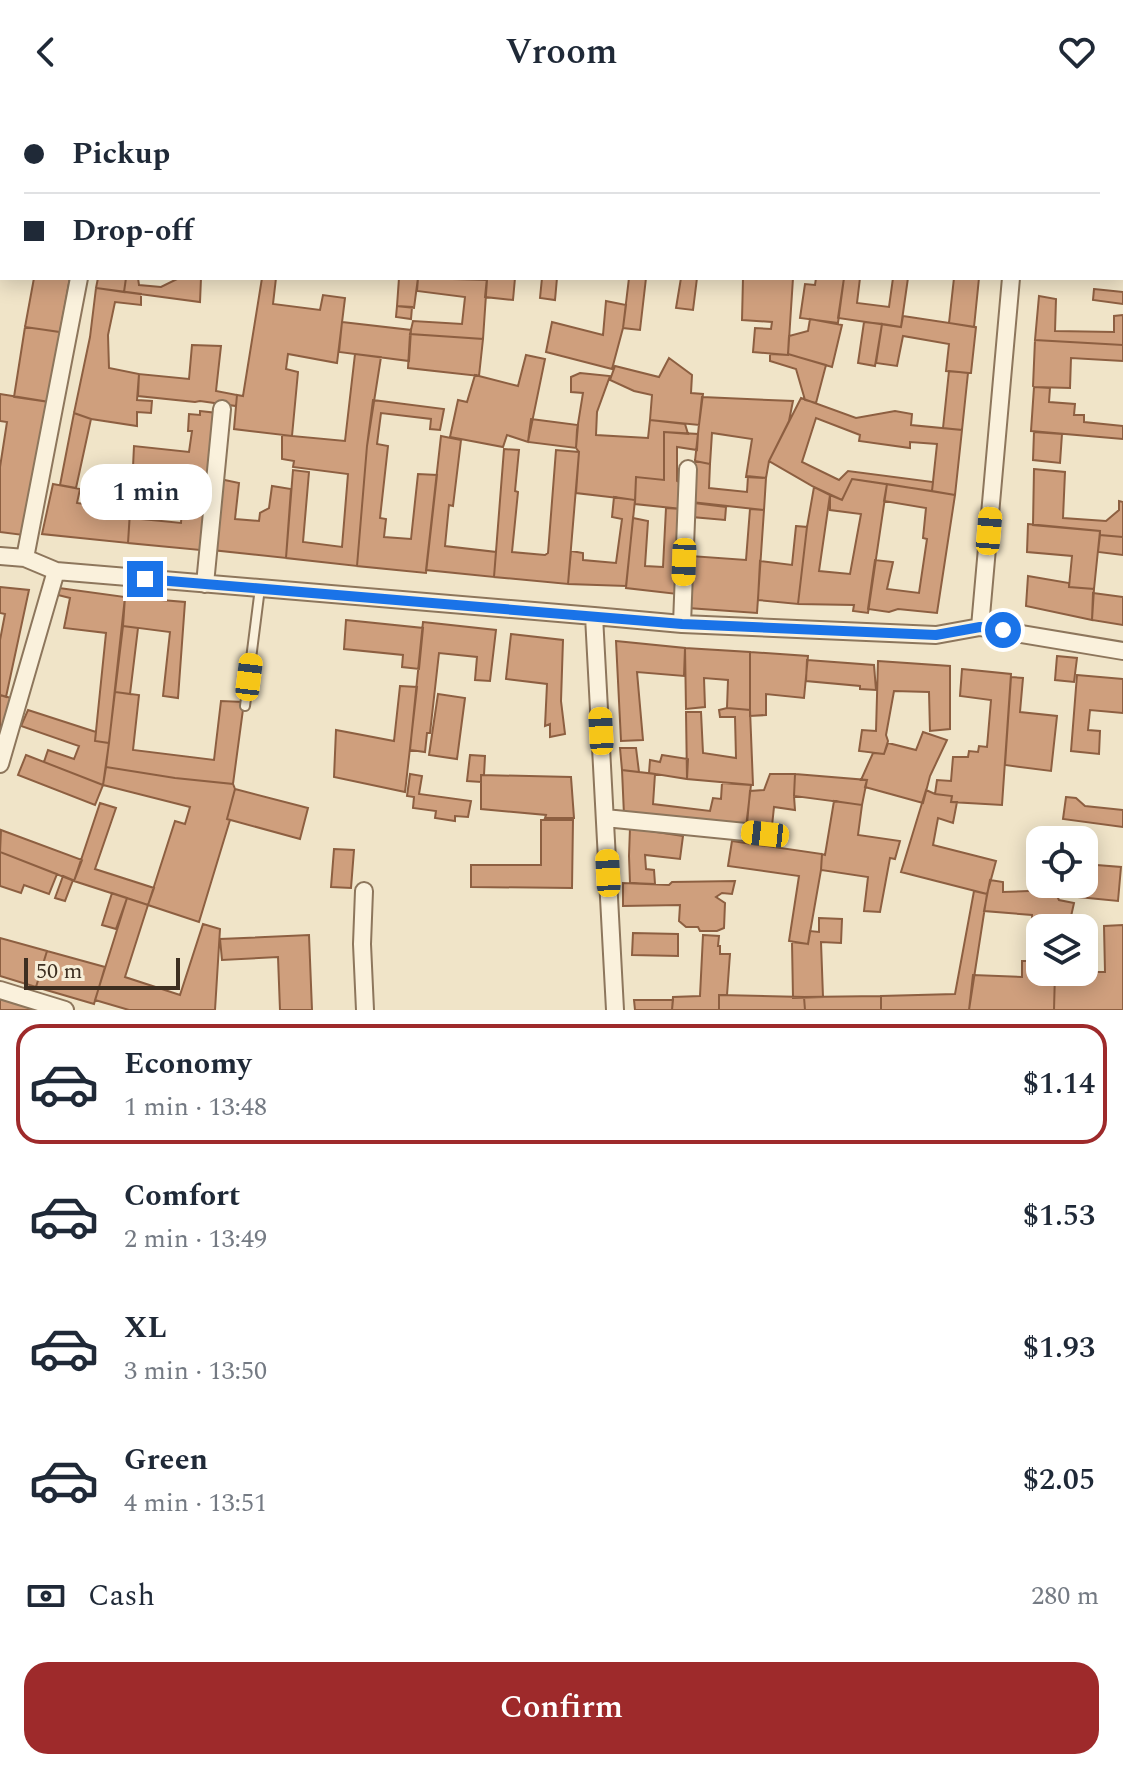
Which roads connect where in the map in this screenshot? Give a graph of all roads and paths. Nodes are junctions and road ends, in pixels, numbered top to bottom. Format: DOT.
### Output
graph roads {
  1 [pos="79,280"];
  2 [pos="1011,280"];
  3 [pos="222,409"];
  4 [pos="688,469"];
  5 [pos="0,556"];
  6 [pos="25,558"];
  7 [pos="56,571"];
  8 [pos="205,584"];
  9 [pos="260,588"];
  10 [pos="594,616"];
  11 [pos="682,624"];
  12 [pos="980,627"];
  13 [pos="1123,651"];
  14 [pos="245,706"];
  15 [pos="0,764"];
  16 [pos="605,818"];
  17 [pos="765,834"];
  18 [pos="364,891"];
  19 [pos="0,990"];
  20 [pos="65,1010"];
  21 [pos="365,1010"];
  22 [pos="615,1010"];
  1 -- 6 [label="street"];
  2 -- 12 [label="street"];
  3 -- 8 [label="street"];
  4 -- 11 [label="street"];
  5 -- 6 [label="street"];
  6 -- 7 [label="street"];
  7 -- 8 [label="street"];
  7 -- 15 [label="street"];
  8 -- 9 [label="street"];
  9 -- 10 [label="street"];
  9 -- 14 [label="lane"];
  10 -- 11 [label="street"];
  10 -- 16 [label="street"];
  11 -- 12 [label="street"];
  12 -- 13 [label="street"];
  16 -- 17 [label="street"];
  16 -- 22 [label="street"];
  18 -- 21 [label="street"];
  19 -- 20 [label="street"];
}
